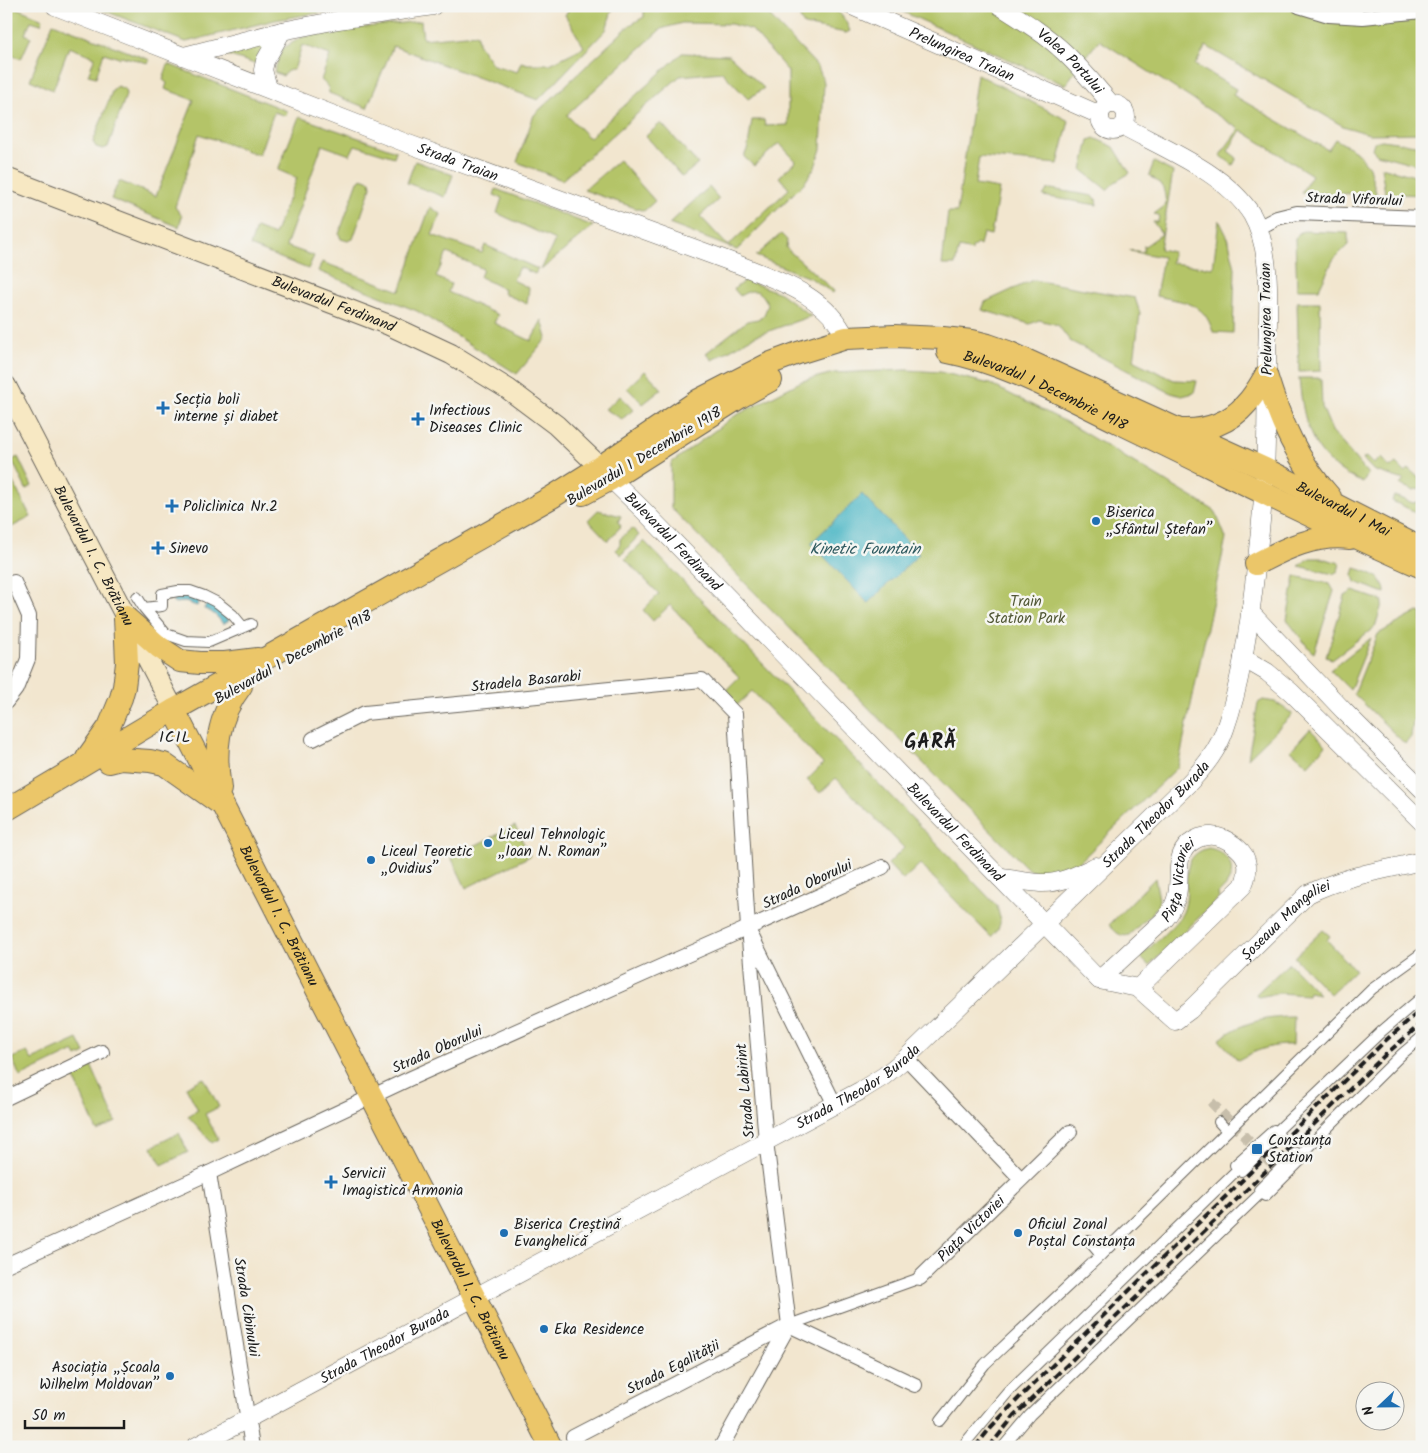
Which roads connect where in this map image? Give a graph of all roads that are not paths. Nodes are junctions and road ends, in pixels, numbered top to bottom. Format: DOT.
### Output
graph roads {
  1 [pos="55,6"];
  2 [pos="433,6"];
  3 [pos="852,6"];
  4 [pos="1000,6"];
  5 [pos="1299,6"];
  6 [pos="1422,12"];
  7 [pos="282,31"];
  8 [pos="184,56"];
  9 [pos="268,88"];
  10 [pos="1105,110"];
  11 [pos="1123,126"];
  12 [pos="6,178"];
  13 [pos="1422,218"];
  14 [pos="1258,228"];
  15 [pos="846,338"];
  16 [pos="1266,375"];
  17 [pos="6,386"];
  18 [pos="13,414"];
  19 [pos="1181,430"];
  20 [pos="1265,469"];
  21 [pos="605,473"];
  22 [pos="1263,494"];
  23 [pos="1336,505"];
  24 [pos="1366,542"];
  25 [pos="1422,549"];
  26 [pos="1256,564"];
  27 [pos="1422,566"];
  28 [pos="10,583"];
  29 [pos="136,597"];
  30 [pos="1250,612"];
  31 [pos="134,613"];
  32 [pos="266,658"];
  33 [pos="1243,658"];
  34 [pos="241,686"];
  35 [pos="6,702"];
  36 [pos="734,714"];
  37 [pos="177,716"];
  38 [pos="313,739"];
  39 [pos="109,762"];
  40 [pos="82,766"];
  41 [pos="1422,789"];
  42 [pos="222,805"];
  43 [pos="6,810"];
  44 [pos="1422,822"];
  45 [pos="6,823"];
  46 [pos="1110,859"];
  47 [pos="1422,861"];
  48 [pos="883,866"];
  49 [pos="1000,878"];
  50 [pos="1044,923"];
  51 [pos="748,928"];
  52 [pos="1422,953"];
  53 [pos="1099,980"];
  54 [pos="1138,988"];
  55 [pos="1422,997"];
  56 [pos="1422,1037"];
  57 [pos="102,1052"];
  58 [pos="906,1058"];
  59 [pos="372,1096"];
  60 [pos="6,1098"];
  61 [pos="835,1104"];
  62 [pos="1219,1122"];
  63 [pos="1228,1131"];
  64 [pos="1070,1132"];
  65 [pos="766,1141"];
  66 [pos="209,1173"];
  67 [pos="1022,1179"];
  68 [pos="1089,1241"];
  69 [pos="1101,1255"];
  70 [pos="6,1265"];
  71 [pos="920,1278"];
  72 [pos="474,1297"];
  73 [pos="789,1325"];
  74 [pos="915,1385"];
  75 [pos="247,1419"];
  76 [pos="940,1421"];
  77 [pos="573,1437"];
  78 [pos="966,1442"];
  79 [pos="195,1447"];
  80 [pos="252,1447"];
  81 [pos="551,1447"];
  82 [pos="721,1447"];
  83 [pos="1003,1447"];
  1 -- 8 [label="street, Strada Traian"];
  2 -- 7 [label="street"];
  3 -- 10 [label="street, Prelungirea Traian"];
  4 -- 10 [label="street, Valea Portului"];
  5 -- 6 [label="street"];
  7 -- 8 [label="street"];
  7 -- 9 [label="street"];
  8 -- 9 [label="street, Strada Traian"];
  9 -- 15 [label="street, Strada Traian"];
  10 -- 11 [label="street, Valea Portului"];
  11 -- 14 [label="street, Prelungirea Traian"];
  12 -- 21 [label="main road, Bulevardul Ferdinand"];
  13 -- 14 [label="street, Strada Viforului"];
  14 -- 16 [label="street, Prelungirea Traian"];
  15 -- 19 [label="main road, Bulevardul 1 Decembrie 1918"];
  15 -- 21 [label="main road, Bulevardul 1 Decembrie 1918"];
  16 -- 19 [label="main road"];
  16 -- 20 [label="street, Prelungirea Traian"];
  16 -- 23 [label="main road"];
  17 -- 18 [label="main road, Bulevardul I. C. Brătianu"];
  18 -- 31 [label="main road, Bulevardul I. C. Brătianu"];
  19 -- 20 [label="main road, Bulevardul 1 Decembrie 1918"];
  20 -- 22 [label="street, Prelungirea Traian"];
  20 -- 23 [label="main road, Bulevardul 1 Mai"];
  21 -- 22 [label="main road, Bulevardul 1 Decembrie 1918"];
  21 -- 32 [label="main road, Bulevardul 1 Decembrie 1918"];
  21 -- 34 [label="main road, Bulevardul 1 Decembrie 1918"];
  21 -- 49 [label="street, Bulevardul Ferdinand"];
  22 -- 24 [label="main road, Bulevardul 1 Mai"];
  22 -- 26 [label="street, Strada Theodor Burada"];
  23 -- 25 [label="main road, Bulevardul 1 Mai"];
  24 -- 26 [label="main road"];
  24 -- 27 [label="main road, Bulevardul 1 Mai"];
  26 -- 30 [label="street, Strada Theodor Burada"];
  28 -- 35 [label="street"];
  29 -- 31 [label="street"];
  30 -- 33 [label="street, Strada Theodor Burada"];
  30 -- 41 [label="street"];
  31 -- 31 [label="street"];
  31 -- 32 [label="main road"];
  31 -- 37 [label="main road, Bulevardul I. C. Brătianu"];
  31 -- 40 [label="main road"];
  32 -- 37 [label="main road, Bulevardul 1 Decembrie 1918"];
  33 -- 44 [label="street"];
  33 -- 46 [label="street, Strada Theodor Burada"];
  34 -- 37 [label="main road, Bulevardul 1 Decembrie 1918"];
  34 -- 42 [label="main road"];
  36 -- 38 [label="street, Stradela Basarabi"];
  36 -- 51 [label="street, Strada Labirint"];
  37 -- 39 [label="main road, Bulevardul 1 Decembrie 1918"];
  37 -- 40 [label="main road, Bulevardul 1 Decembrie 1918"];
  37 -- 42 [label="main road, Bulevardul I. C. Brătianu"];
  39 -- 42 [label="main road"];
  39 -- 45 [label="main road, Bulevardul 1 Decembrie 1918"];
  40 -- 43 [label="main road, Bulevardul 1 Decembrie 1918"];
  42 -- 59 [label="main road, Bulevardul I. C. Brătianu"];
  46 -- 49 [label="street"];
  46 -- 50 [label="street, Strada Theodor Burada"];
  47 -- 54 [label="street, Șoseaua Mangaliei"];
  48 -- 51 [label="street, Strada Oborului"];
  49 -- 50 [label="street, Bulevardul Ferdinand"];
  50 -- 53 [label="street, Bulevardul Ferdinand"];
  50 -- 58 [label="street, Strada Theodor Burada"];
  51 -- 59 [label="street, Strada Oborului"];
  51 -- 61 [label="street"];
  51 -- 65 [label="street, Strada Labirint"];
  52 -- 63 [label="street"];
  53 -- 54 [label="street"];
  53 -- 54 [label="street, Piața Victoriei"];
  55 -- 78 [label="street"];
  56 -- 83 [label="street"];
  57 -- 60 [label="street"];
  58 -- 61 [label="street, Strada Theodor Burada"];
  58 -- 67 [label="street"];
  59 -- 66 [label="street, Strada Oborului"];
  59 -- 72 [label="main road, Bulevardul I. C. Brătianu"];
  61 -- 65 [label="street, Strada Theodor Burada"];
  62 -- 63 [label="street"];
  63 -- 69 [label="street"];
  64 -- 67 [label="street, Piața Victoriei"];
  65 -- 72 [label="street, Strada Theodor Burada"];
  65 -- 73 [label="street, Strada Labirint"];
  66 -- 70 [label="street, Strada Oborului"];
  66 -- 75 [label="street, Strada Cibinului"];
  67 -- 71 [label="street, Piața Victoriei"];
  68 -- 69 [label="street"];
  69 -- 76 [label="street"];
  71 -- 73 [label="street"];
  72 -- 75 [label="street, Strada Theodor Burada"];
  72 -- 81 [label="main road, Bulevardul I. C. Brătianu"];
  73 -- 74 [label="street"];
  73 -- 77 [label="street, Strada Egalității"];
  73 -- 82 [label="street"];
  75 -- 79 [label="street, Strada Theodor Burada"];
  75 -- 80 [label="street, Strada Cibinului"];
}
